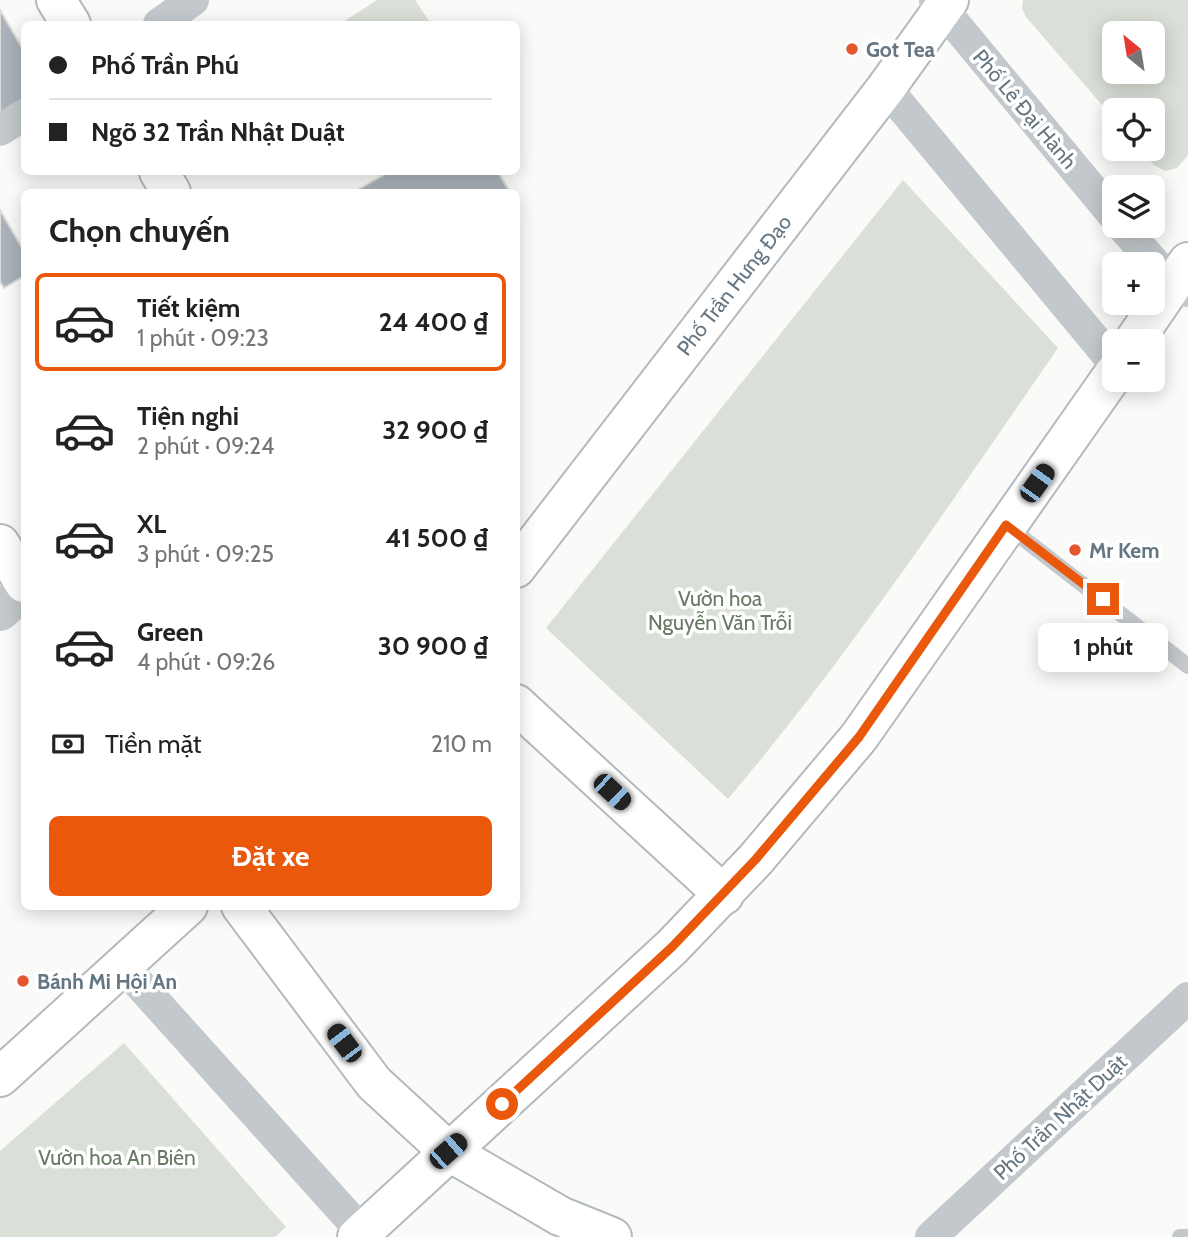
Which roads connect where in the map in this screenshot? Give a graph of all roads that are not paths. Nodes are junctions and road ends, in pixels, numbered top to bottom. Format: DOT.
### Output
graph roads {
  1 [pos="56,0"];
  2 [pos="193,0"];
  3 [pos="942,4"];
  4 [pos="69,21"];
  5 [pos="163,21"];
  6 [pos="886,88"];
  7 [pos="21,117"];
  8 [pos="0,130"];
  9 [pos="1102,201"];
  10 [pos="1136,238"];
  11 [pos="1183,279"];
  12 [pos="1143,329"];
  13 [pos="1102,348"];
  14 [pos="1102,390"];
  15 [pos="1006,525"];
  16 [pos="0,544"];
  17 [pos="520,563"];
  18 [pos="21,578"];
  19 [pos="21,593"];
  20 [pos="0,612"];
  21 [pos="1188,666"];
  22 [pos="520,708"];
  23 [pos="724,895"];
  24 [pos="184,910"];
  25 [pos="244,910"];
  26 [pos="123,966"];
  27 [pos="1188,998"];
  28 [pos="0,1077"];
  29 [pos="448,1151"];
  30 [pos="360,1235"];
  31 [pos="612,1237"];
  32 [pos="931,1237"];
  33 [pos="1180,1237"];
  34 [pos="1188,1237"];
  1 -- 4 [label="main road"];
  2 -- 5 [label="street"];
  3 -- 6 [label="main road, Phố Trần Hưng Đạo"];
  3 -- 9 [label="street, Phố Lê Đại Hành"];
  6 -- 13 [label="street"];
  6 -- 17 [label="main road, Phố Trần Hưng Đạo"];
  7 -- 8 [label="street"];
  10 -- 11 [label="street"];
  11 -- 12 [label="main road"];
  14 -- 15 [label="main road"];
  15 -- 21 [label="lane"];
  15 -- 23 [label="main road"];
  16 -- 18 [label="main road"];
  19 -- 20 [label="street"];
  22 -- 23 [label="main road"];
  23 -- 29 [label="main road"];
  24 -- 26 [label="main road"];
  25 -- 29 [label="main road"];
  26 -- 28 [label="main road"];
  26 -- 30 [label="street"];
  27 -- 32 [label="street, Phố Trần Nhật Duật"];
  29 -- 30 [label="main road"];
  29 -- 31 [label="main road"];
  33 -- 34 [label="lane"];
}
